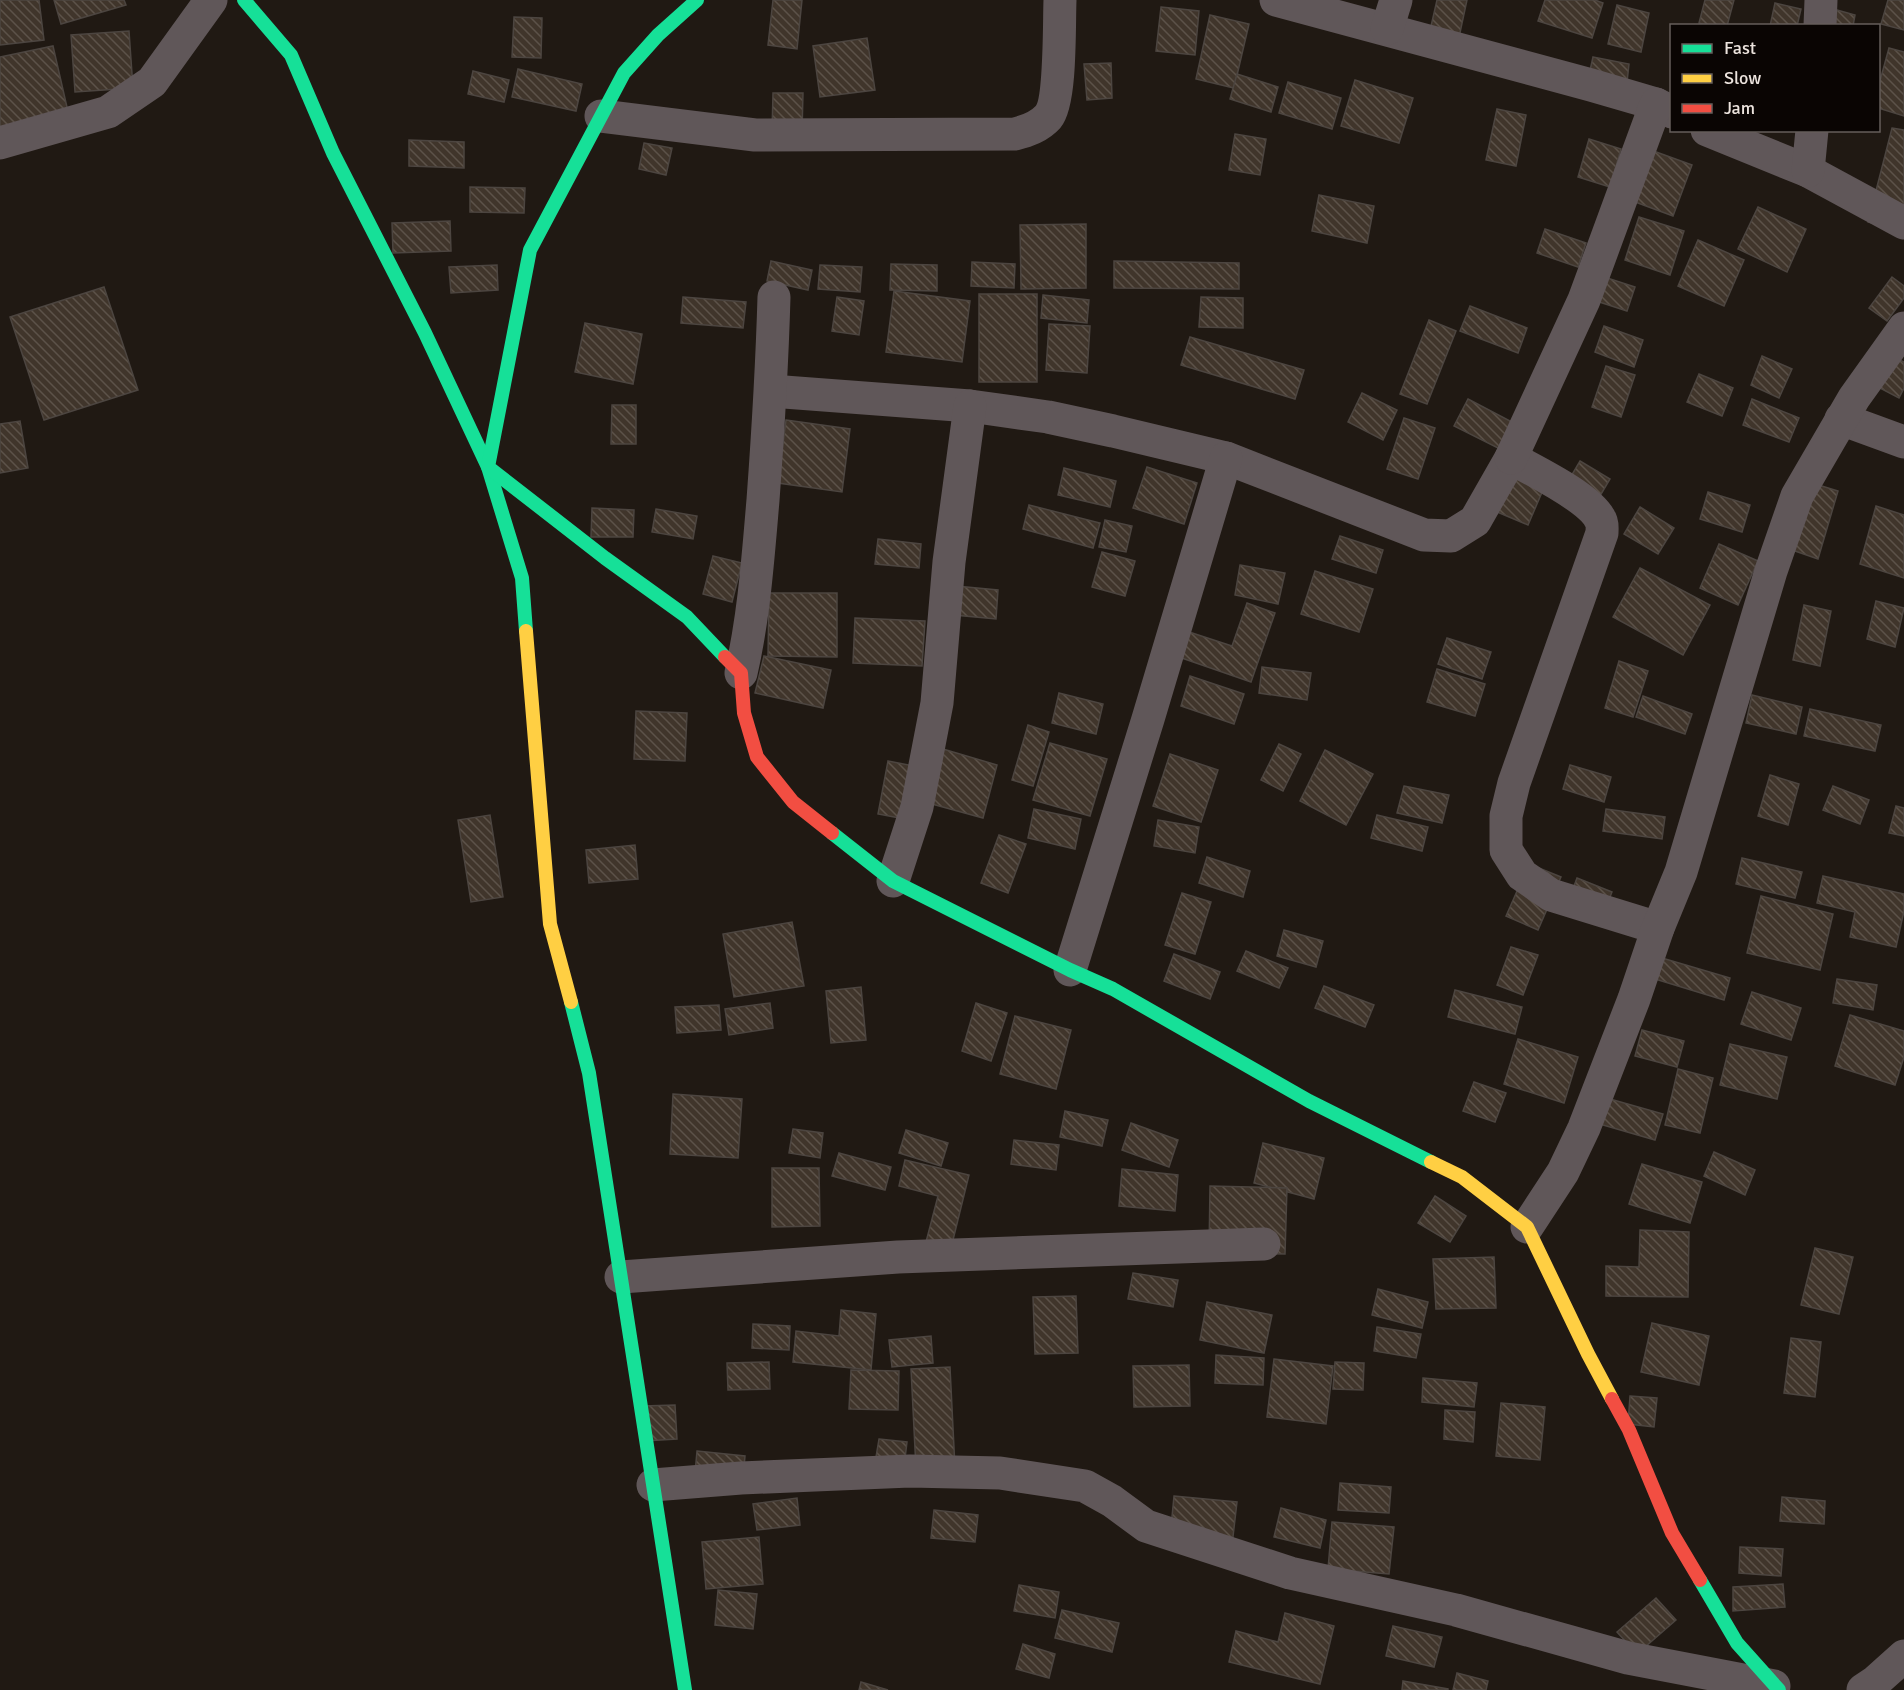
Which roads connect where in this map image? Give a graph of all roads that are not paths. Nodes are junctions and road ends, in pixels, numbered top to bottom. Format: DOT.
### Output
graph roads {
  1 [pos="211,0"];
  2 [pos="244,0"];
  3 [pos="697,0"];
  4 [pos="1060,0"];
  5 [pos="1276,0"];
  6 [pos="1821,0"];
  7 [pos="1392,15"];
  8 [pos="1820,24"];
  9 [pos="1664,108"];
  10 [pos="601,116"];
  11 [pos="1712,132"];
  12 [pos="1812,132"];
  13 [pos="0,143"];
  14 [pos="1808,171"];
  15 [pos="1904,223"];
  16 [pos="774,297"];
  17 [pos="1904,328"];
  18 [pos="771,391"];
  19 [pos="970,405"];
  20 [pos="1841,419"];
  21 [pos="1904,442"];
  22 [pos="1226,458"];
  23 [pos="1511,459"];
  24 [pos="488,467"];
  25 [pos="741,673"];
  26 [pos="893,881"];
  27 [pos="1658,928"];
  28 [pos="1071,970"];
  29 [pos="1527,1227"];
  30 [pos="1264,1244"];
  31 [pos="621,1277"];
  32 [pos="653,1485"];
  33 [pos="1904,1656"];
  34 [pos="1777,1688"];
  35 [pos="685,1690"];
  36 [pos="1863,1690"];
  1 -- 13 [label="street"];
  2 -- 24 [label="street"];
  3 -- 10 [label="street"];
  4 -- 10 [label="street"];
  5 -- 7 [label="street"];
  6 -- 8 [label="street"];
  7 -- 9 [label="street"];
  9 -- 23 [label="street"];
  10 -- 24 [label="street"];
  11 -- 14 [label="street"];
  12 -- 14 [label="street"];
  14 -- 15 [label="street"];
  16 -- 18 [label="street"];
  17 -- 20 [label="street"];
  18 -- 19 [label="street"];
  18 -- 25 [label="street"];
  19 -- 22 [label="street"];
  19 -- 26 [label="street"];
  20 -- 21 [label="street"];
  20 -- 27 [label="street"];
  22 -- 23 [label="street"];
  22 -- 28 [label="street"];
  23 -- 27 [label="street"];
  24 -- 25 [label="street"];
  24 -- 31 [label="street"];
  25 -- 26 [label="street"];
  26 -- 28 [label="street"];
  27 -- 29 [label="street"];
  28 -- 29 [label="street"];
  29 -- 34 [label="street"];
  30 -- 31 [label="street"];
  31 -- 32 [label="street"];
  32 -- 34 [label="street"];
  32 -- 35 [label="street"];
  33 -- 36 [label="street"];
}
